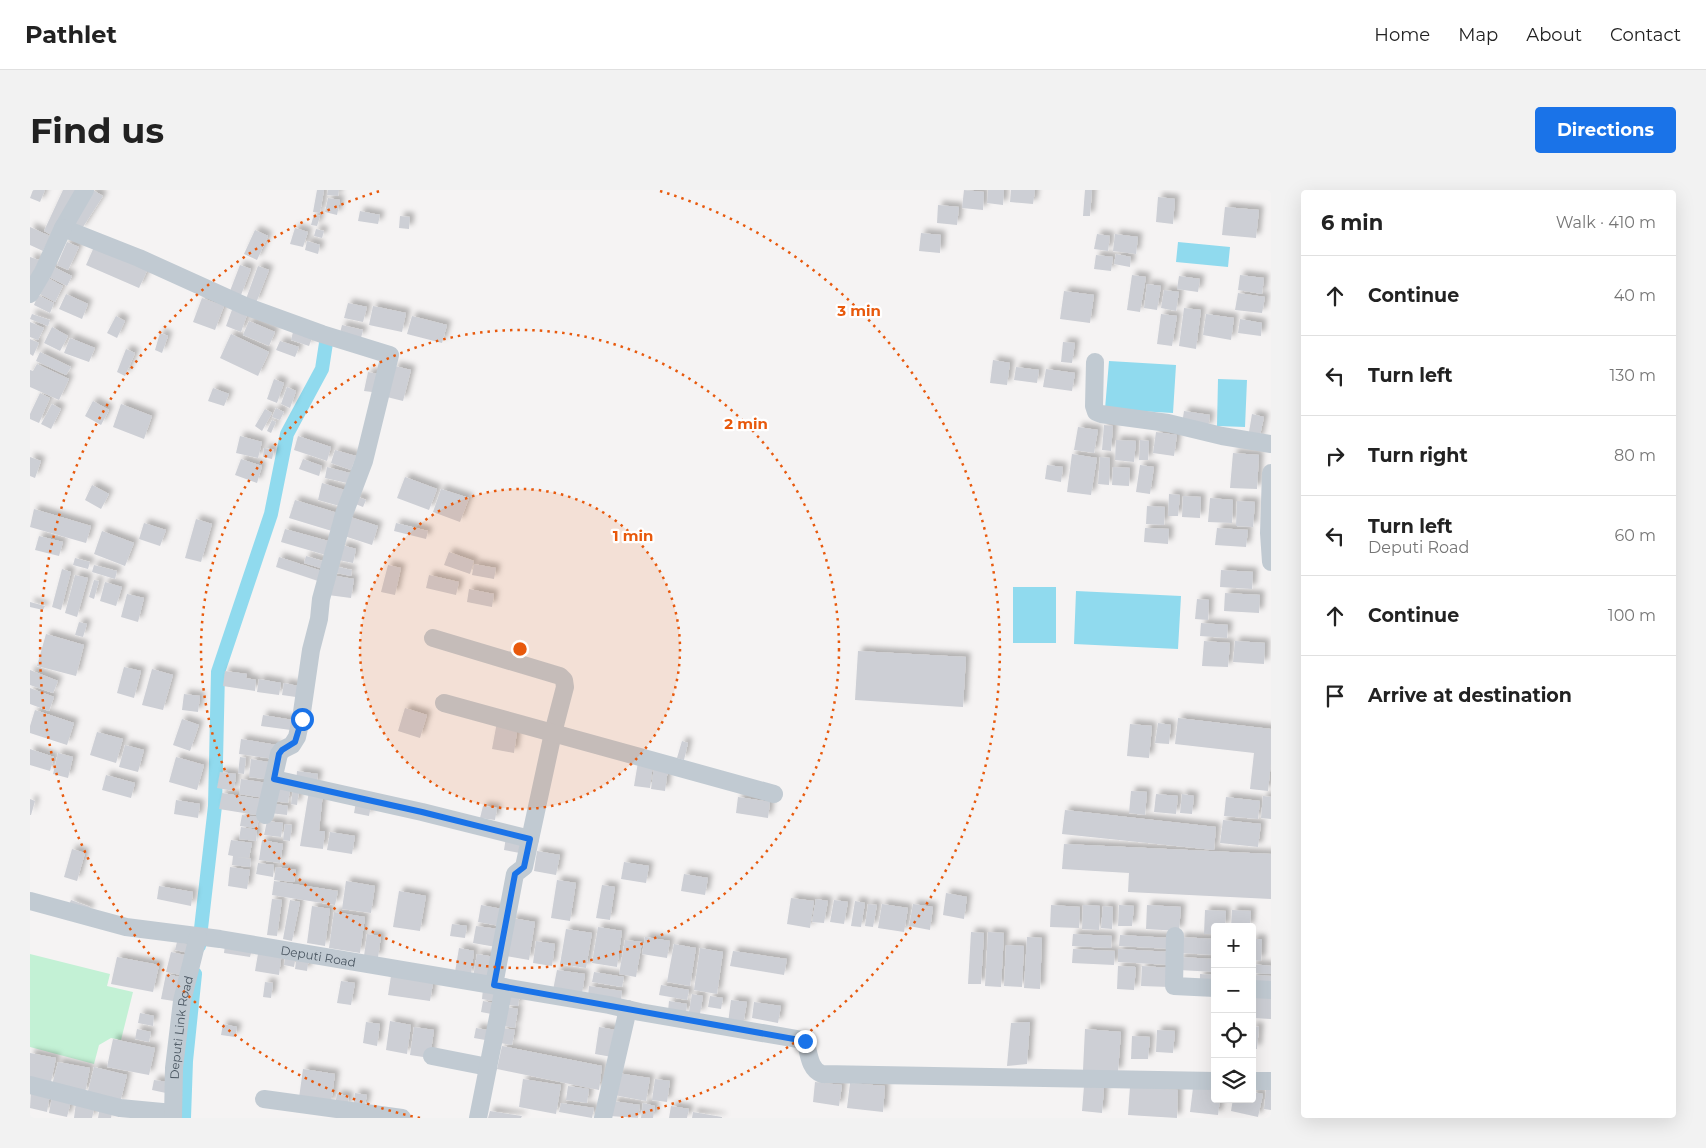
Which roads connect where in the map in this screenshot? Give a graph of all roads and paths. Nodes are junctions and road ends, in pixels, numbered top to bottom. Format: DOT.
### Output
graph roads {
  1 [pos="85,190"];
  2 [pos="64,228"];
  3 [pos="30,294"];
  4 [pos="1095,362"];
  5 [pos="1271,444"];
  6 [pos="1271,473"];
  7 [pos="1270,533"];
  8 [pos="1271,562"];
  9 [pos="433,638"];
  10 [pos="444,703"];
  11 [pos="553,733"];
  12 [pos="274,779"];
  13 [pos="774,794"];
  14 [pos="265,815"];
  15 [pos="530,839"];
  16 [pos="30,900"];
  17 [pos="1175,936"];
  18 [pos="198,937"];
  19 [pos="499,986"];
  20 [pos="1211,988"];
  21 [pos="1256,989"];
  22 [pos="1271,990"];
  23 [pos="628,1010"];
  24 [pos="432,1056"];
  25 [pos="488,1067"];
  26 [pos="1211,1080"];
  27 [pos="1256,1081"];
  28 [pos="1271,1081"];
  29 [pos="30,1085"];
  30 [pos="264,1099"];
  31 [pos="173,1116"];
  32 [pos="402,1118"];
  33 [pos="478,1118"];
  34 [pos="604,1118"];
  1 -- 2 [label="street"];
  2 -- 3 [label="street"];
  2 -- 12 [label="street"];
  4 -- 5 [label="street"];
  6 -- 7 [label="street"];
  7 -- 8 [label="street"];
  9 -- 11 [label="street"];
  10 -- 11 [label="street"];
  11 -- 13 [label="street"];
  11 -- 15 [label="street"];
  12 -- 14 [label="street"];
  12 -- 15 [label="street"];
  15 -- 19 [label="street"];
  16 -- 18 [label="street, Deputi Road"];
  17 -- 20 [label="street"];
  18 -- 19 [label="street, Deputi Road"];
  18 -- 31 [label="street, Deputi Link Road"];
  19 -- 23 [label="street, Deputi Road"];
  19 -- 25 [label="street"];
  21 -- 22 [label="street"];
  23 -- 26 [label="street, Deputi Road"];
  23 -- 34 [label="street"];
  24 -- 25 [label="street"];
  25 -- 33 [label="street"];
  27 -- 28 [label="street"];
  29 -- 31 [label="street"];
  30 -- 32 [label="street"];
}
